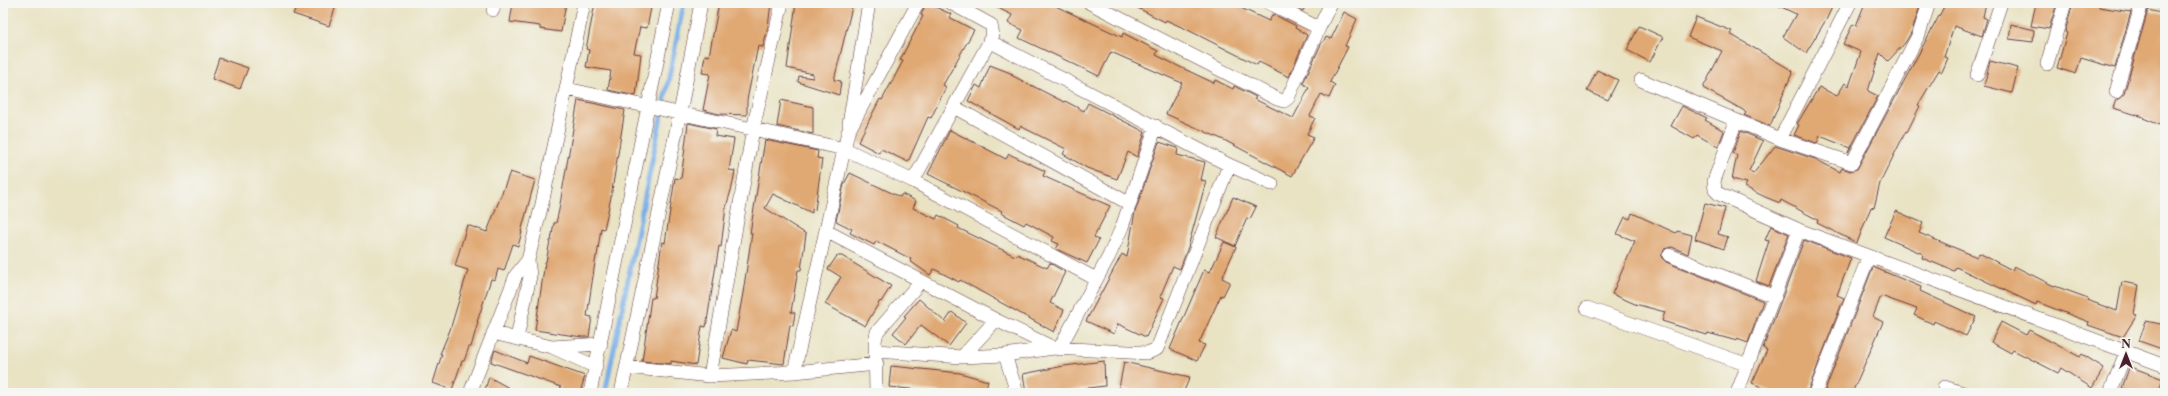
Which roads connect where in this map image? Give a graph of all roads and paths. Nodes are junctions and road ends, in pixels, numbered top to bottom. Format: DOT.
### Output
graph roads {
  1 [pos="584,3"];
  2 [pos="669,3"];
  3 [pos="700,3"];
  4 [pos="782,3"];
  5 [pos="869,3"];
  6 [pos="918,3"];
  7 [pos="951,3"];
  8 [pos="1090,3"];
  9 [pos="1269,3"];
  10 [pos="1331,3"];
  11 [pos="1850,3"];
  12 [pos="1929,3"];
  13 [pos="2000,3"];
  14 [pos="2065,3"];
  15 [pos="2142,3"];
  16 [pos="2162,3"];
  17 [pos="2165,4"];
  18 [pos="1319,28"];
  19 [pos="989,41"];
  20 [pos="2047,64"];
  21 [pos="1977,76"];
  22 [pos="1641,80"];
  23 [pos="567,89"];
  24 [pos="2116,92"];
  25 [pos="649,107"];
  26 [pos="954,107"];
  27 [pos="680,113"];
  28 [pos="1736,121"];
  29 [pos="1156,126"];
  30 [pos="753,129"];
  31 [pos="848,132"];
  32 [pos="1780,138"];
  33 [pos="845,149"];
  34 [pos="1229,165"];
  35 [pos="913,181"];
  36 [pos="1272,184"];
  37 [pos="1130,204"];
  38 [pos="1800,230"];
  39 [pos="826,231"];
  40 [pos="1669,255"];
  41 [pos="1869,256"];
  42 [pos="528,260"];
  43 [pos="1096,279"];
  44 [pos="920,281"];
  45 [pos="1775,297"];
  46 [pos="1587,308"];
  47 [pos="996,320"];
  48 [pos="493,333"];
  49 [pos="517,338"];
  50 [pos="601,344"];
  51 [pos="552,347"];
  52 [pos="1057,348"];
  53 [pos="876,351"];
  54 [pos="2126,352"];
  55 [pos="1005,355"];
  56 [pos="962,358"];
  57 [pos="877,364"];
  58 [pos="1748,365"];
  59 [pos="2165,366"];
  60 [pos="596,367"];
  61 [pos="627,367"];
  62 [pos="794,372"];
  63 [pos="710,376"];
  64 [pos="1944,387"];
  65 [pos="470,393"];
  66 [pos="590,393"];
  67 [pos="621,393"];
  68 [pos="876,393"];
  69 [pos="1018,393"];
  70 [pos="1737,393"];
  71 [pos="1815,393"];
  72 [pos="1963,393"];
  73 [pos="2110,393"];
  1 -- 23 [label="street"];
  2 -- 25 [label="street"];
  3 -- 27 [label="street"];
  4 -- 30 [label="street"];
  5 -- 31 [label="street"];
  6 -- 31 [label="street"];
  7 -- 19 [label="street"];
  8 -- 18 [label="street"];
  9 -- 18 [label="street"];
  10 -- 18 [label="street"];
  11 -- 32 [label="street"];
  12 -- 32 [label="street"];
  13 -- 21 [label="street"];
  14 -- 20 [label="street"];
  15 -- 24 [label="street"];
  16 -- 17 [label="street"];
  19 -- 26 [label="street"];
  19 -- 29 [label="street"];
  22 -- 28 [label="street"];
  23 -- 25 [label="street"];
  23 -- 42 [label="street"];
  25 -- 27 [label="street"];
  25 -- 50 [label="street"];
  26 -- 35 [label="street"];
  26 -- 37 [label="street"];
  27 -- 30 [label="street"];
  27 -- 61 [label="street"];
  28 -- 32 [label="street"];
  28 -- 38 [label="street"];
  29 -- 34 [label="street"];
  29 -- 37 [label="street"];
  30 -- 33 [label="street"];
  30 -- 63 [label="street"];
  31 -- 33 [label="street"];
  33 -- 35 [label="street"];
  33 -- 39 [label="street"];
  34 -- 36 [label="street"];
  34 -- 52 [label="street"];
  35 -- 43 [label="street"];
  37 -- 43 [label="street"];
  38 -- 41 [label="street"];
  38 -- 45 [label="street"];
  39 -- 44 [label="street"];
  39 -- 62 [label="street"];
  40 -- 45 [label="street"];
  41 -- 54 [label="street"];
  41 -- 71 [label="street"];
  42 -- 48 [label="street"];
  42 -- 49 [label="street"];
  43 -- 52 [label="street"];
  44 -- 47 [label="street"];
  44 -- 53 [label="street"];
  45 -- 58 [label="street"];
  46 -- 58 [label="street"];
  47 -- 52 [label="street"];
  47 -- 56 [label="street"];
  48 -- 49 [label="street"];
  48 -- 65 [label="street"];
  49 -- 51 [label="street"];
  50 -- 51 [label="street"];
  50 -- 60 [label="street"];
  51 -- 60 [label="street"];
  52 -- 55 [label="street"];
  53 -- 56 [label="street"];
  53 -- 57 [label="street"];
  54 -- 59 [label="street"];
  54 -- 73 [label="street"];
  55 -- 56 [label="street"];
  55 -- 69 [label="street"];
  57 -- 62 [label="street"];
  57 -- 68 [label="street"];
  58 -- 70 [label="street"];
  60 -- 66 [label="street"];
  61 -- 63 [label="street"];
  61 -- 67 [label="street"];
  62 -- 63 [label="street"];
  64 -- 72 [label="street"];
}
